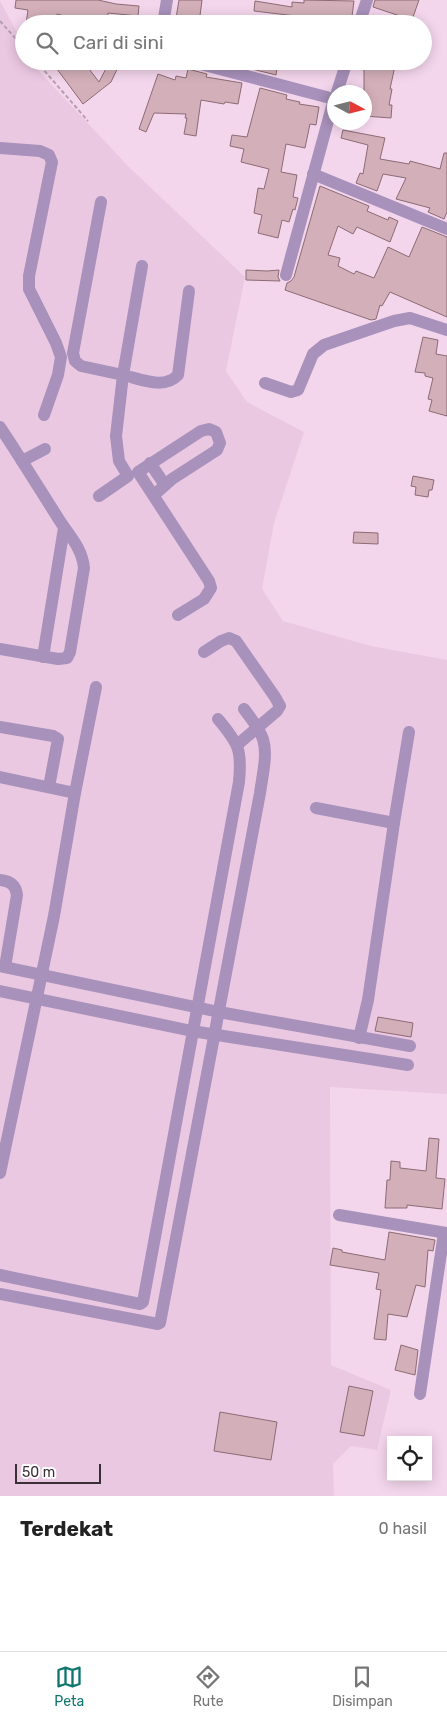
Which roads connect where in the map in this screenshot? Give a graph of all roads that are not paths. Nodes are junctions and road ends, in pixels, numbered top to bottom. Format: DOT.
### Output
graph roads {
  1 [pos="167,0"];
  2 [pos="367,0"];
  3 [pos="164,15"];
  4 [pos="362,15"];
  5 [pos="223,70"];
  6 [pos="344,70"];
  7 [pos="338,85"];
  8 [pos="327,97"];
  9 [pos="327,124"];
  10 [pos="0,148"];
  11 [pos="313,174"];
  12 [pos="101,202"];
  13 [pos="447,229"];
  14 [pos="142,266"];
  15 [pos="286,275"];
  16 [pos="189,290"];
  17 [pos="447,330"];
  18 [pos="123,375"];
  19 [pos="266,383"];
  20 [pos="44,415"];
  21 [pos="0,428"];
  22 [pos="45,449"];
  23 [pos="22,461"];
  24 [pos="150,463"];
  25 [pos="133,474"];
  26 [pos="165,485"];
  27 [pos="154,495"];
  28 [pos="100,496"];
  29 [pos="64,528"];
  30 [pos="178,615"];
  31 [pos="0,649"];
  32 [pos="204,652"];
  33 [pos="43,657"];
  34 [pos="96,687"];
  35 [pos="244,709"];
  36 [pos="218,719"];
  37 [pos="0,727"];
  38 [pos="257,728"];
  39 [pos="409,732"];
  40 [pos="237,745"];
  41 [pos="0,777"];
  42 [pos="49,787"];
  43 [pos="75,793"];
  44 [pos="316,808"];
  45 [pos="394,823"];
  46 [pos="0,880"];
  47 [pos="3,966"];
  48 [pos="41,974"];
  49 [pos="0,991"];
  50 [pos="36,999"];
  51 [pos="198,1007"];
  52 [pos="219,1012"];
  53 [pos="192,1031"];
  54 [pos="214,1034"];
  55 [pos="358,1038"];
  56 [pos="410,1046"];
  57 [pos="408,1065"];
  58 [pos="0,1173"];
  59 [pos="339,1216"];
  60 [pos="446,1233"];
  61 [pos="0,1275"];
  62 [pos="0,1294"];
  63 [pos="420,1394"];
  1 -- 3 [label="street"];
  2 -- 4 [label="street"];
  5 -- 8 [label="street"];
  6 -- 7 [label="street"];
  9 -- 11 [label="street"];
  10 -- 20 [label="street"];
  11 -- 13 [label="street"];
  11 -- 15 [label="street"];
  12 -- 18 [label="street"];
  14 -- 18 [label="street"];
  16 -- 18 [label="street"];
  17 -- 19 [label="street"];
  18 -- 25 [label="street"];
  21 -- 23 [label="street"];
  22 -- 23 [label="street"];
  23 -- 29 [label="street"];
  24 -- 25 [label="street"];
  24 -- 26 [label="street"];
  24 -- 26 [label="street"];
  25 -- 27 [label="street"];
  25 -- 28 [label="street"];
  26 -- 27 [label="street"];
  27 -- 30 [label="street"];
  29 -- 33 [label="street"];
  29 -- 33 [label="street"];
  31 -- 33 [label="street"];
  32 -- 38 [label="street"];
  34 -- 43 [label="street"];
  35 -- 38 [label="street"];
  36 -- 40 [label="street"];
  37 -- 42 [label="street"];
  38 -- 40 [label="street"];
  38 -- 52 [label="street"];
  39 -- 45 [label="street"];
  40 -- 51 [label="street"];
  41 -- 42 [label="street"];
  42 -- 43 [label="street"];
  43 -- 48 [label="street"];
  44 -- 45 [label="street"];
  45 -- 55 [label="street"];
  46 -- 47 [label="street"];
  47 -- 48 [label="street"];
  48 -- 50 [label="street"];
  48 -- 51 [label="street"];
  49 -- 50 [label="street"];
  50 -- 53 [label="street"];
  50 -- 58 [label="street"];
  51 -- 52 [label="street"];
  51 -- 53 [label="street"];
  52 -- 54 [label="street"];
  52 -- 55 [label="street"];
  53 -- 54 [label="street"];
  53 -- 61 [label="street"];
  54 -- 57 [label="street"];
  54 -- 62 [label="street"];
  55 -- 56 [label="street"];
  59 -- 60 [label="street"];
  60 -- 63 [label="street"];
}
